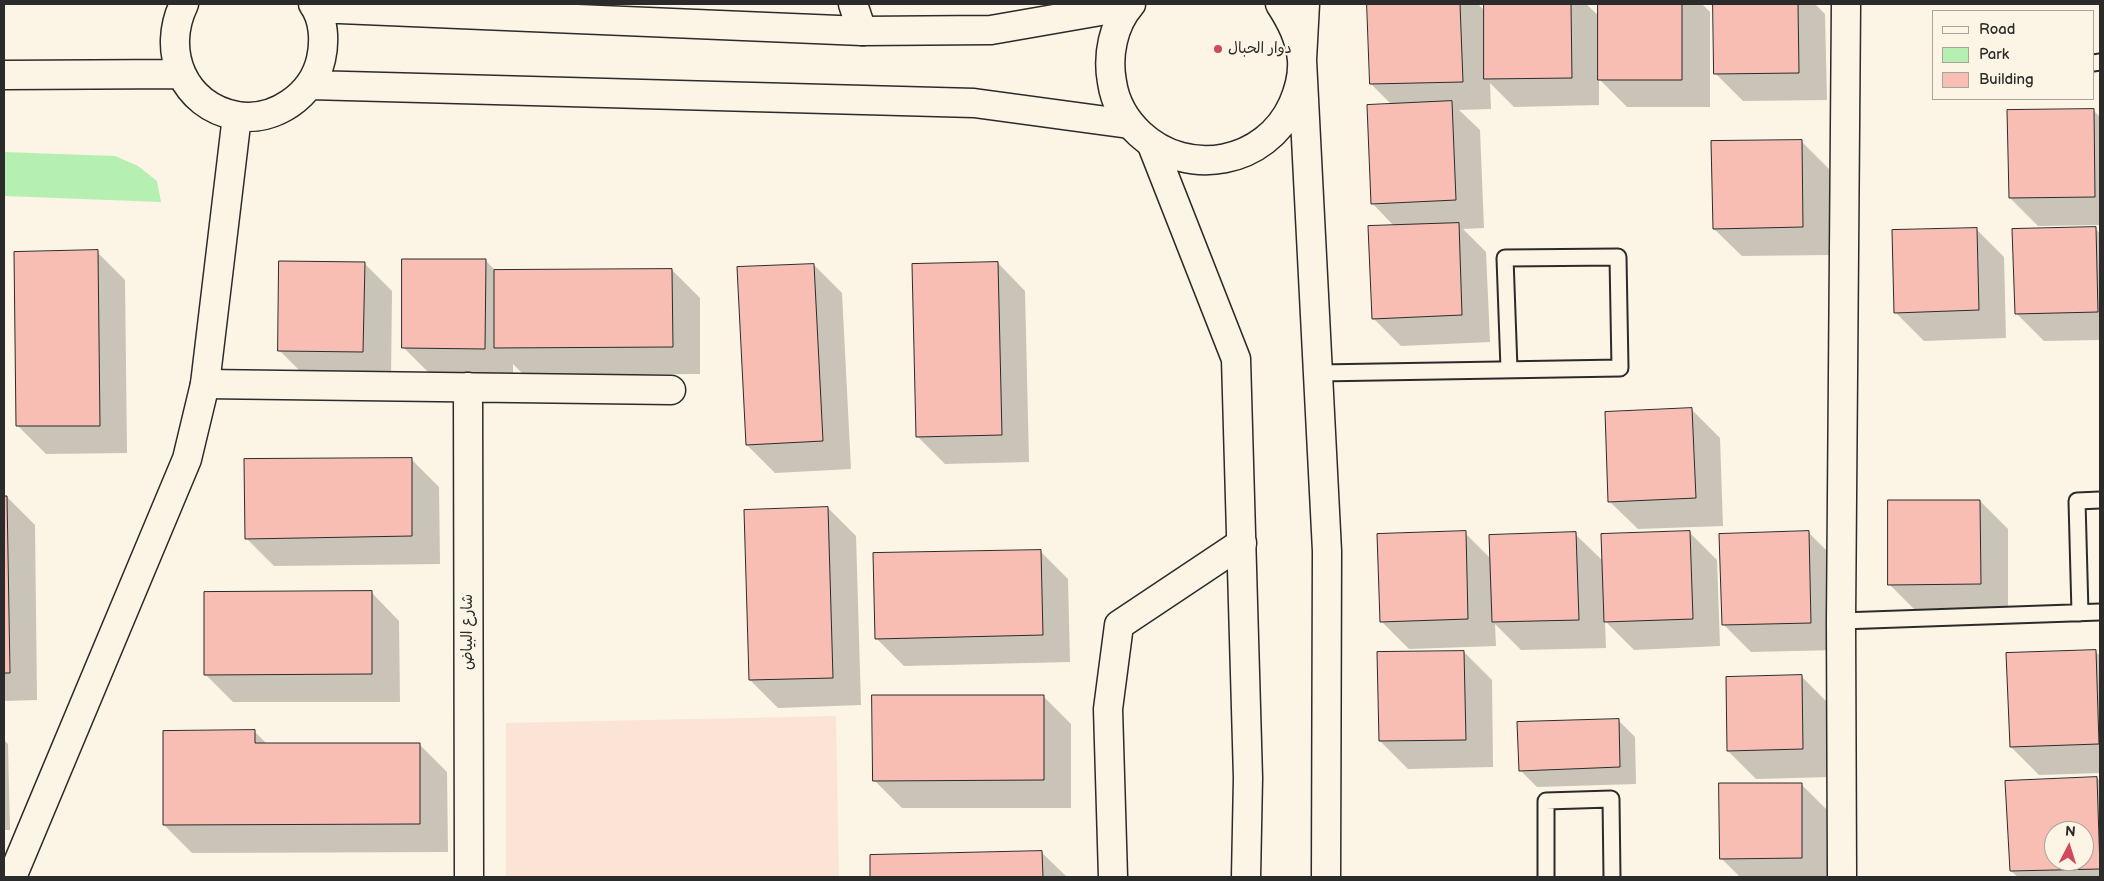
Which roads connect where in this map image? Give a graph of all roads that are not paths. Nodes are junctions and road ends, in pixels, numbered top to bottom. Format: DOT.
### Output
graph roads {
  1 [pos="184,4"];
  2 [pos="854,4"];
  3 [pos="1280,4"];
  4 [pos="1305,4"];
  5 [pos="1846,4"];
  6 [pos="1130,5"];
  7 [pos="314,6"];
  8 [pos="862,30"];
  9 [pos="1302,60"];
  10 [pos="181,74"];
  11 [pos="4,75"];
  12 [pos="310,85"];
  13 [pos="238,116"];
  14 [pos="1129,124"];
  15 [pos="1152,145"];
  16 [pos="1509,369"];
  17 [pos="1318,372"];
  18 [pos="205,384"];
  19 [pos="468,388"];
  20 [pos="671,390"];
  21 [pos="2100,500"];
  22 [pos="1242,543"];
  23 [pos="2100,612"];
  24 [pos="2080,613"];
  25 [pos="1842,621"];
  26 [pos="12,877"];
  27 [pos="469,877"];
  28 [pos="1113,877"];
  29 [pos="1246,877"];
  30 [pos="1326,877"];
  31 [pos="1546,877"];
  32 [pos="1612,877"];
  33 [pos="1842,877"];
  1 -- 10 [label="street"];
  2 -- 8 [label="street"];
  3 -- 9 [label="street"];
  4 -- 9 [label="street"];
  5 -- 25 [label="street"];
  6 -- 8 [label="street"];
  6 -- 14 [label="street"];
  7 -- 8 [label="street"];
  7 -- 12 [label="street"];
  9 -- 15 [label="street"];
  9 -- 17 [label="street"];
  10 -- 11 [label="street"];
  10 -- 13 [label="street"];
  12 -- 13 [label="street"];
  12 -- 14 [label="street"];
  13 -- 18 [label="street"];
  14 -- 15 [label="street"];
  15 -- 22 [label="street"];
  16 -- 16 [label="lane"];
  16 -- 17 [label="lane"];
  17 -- 30 [label="street"];
  18 -- 19 [label="street"];
  18 -- 26 [label="street"];
  19 -- 20 [label="street"];
  19 -- 27 [label="street, شارع البياض"];
  21 -- 24 [label="lane"];
  22 -- 28 [label="street"];
  22 -- 29 [label="street"];
  23 -- 24 [label="lane"];
  24 -- 25 [label="lane"];
  25 -- 33 [label="street"];
  31 -- 32 [label="lane"];
}
